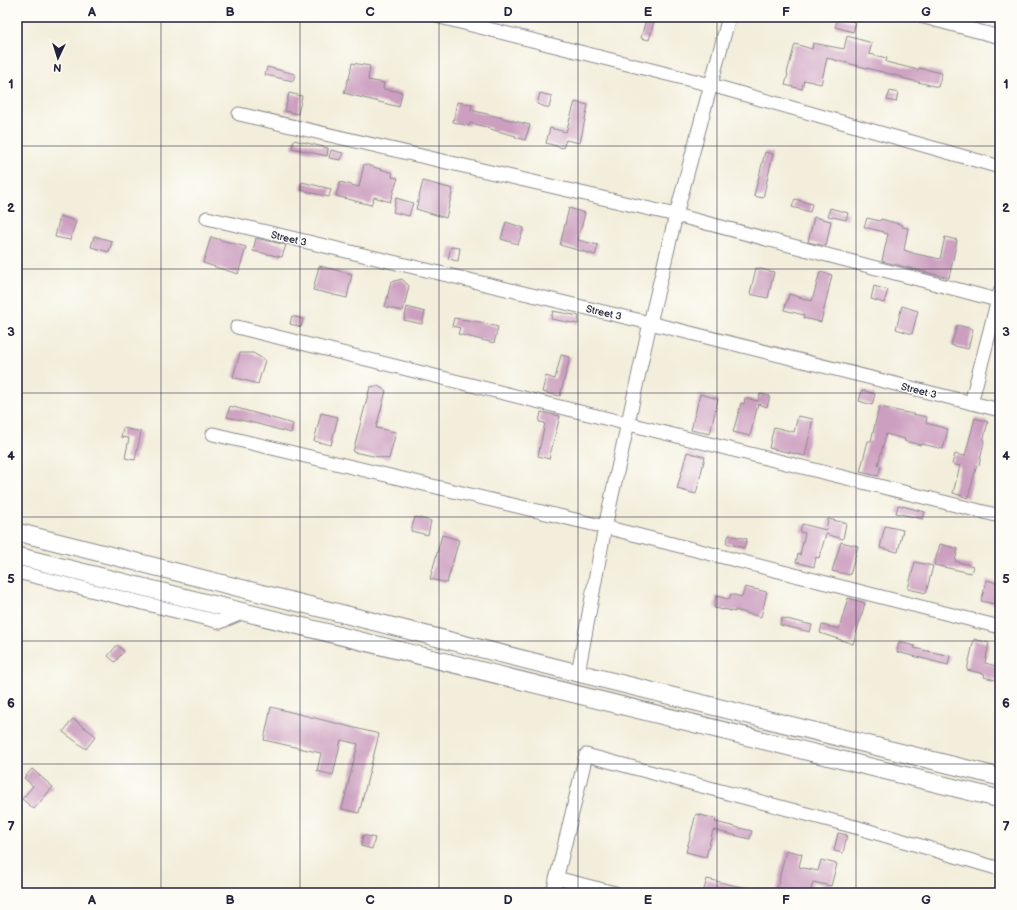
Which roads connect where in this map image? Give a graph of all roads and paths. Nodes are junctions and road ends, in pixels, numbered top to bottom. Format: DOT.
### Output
graph roads {
  1 [pos="440,17"];
  2 [pos="729,17"];
  3 [pos="924,17"];
  4 [pos="1000,37"];
  5 [pos="711,85"];
  6 [pos="239,114"];
  7 [pos="1000,167"];
  8 [pos="676,215"];
  9 [pos="207,218"];
  10 [pos="999,295"];
  11 [pos="650,323"];
  12 [pos="237,327"];
  13 [pos="971,403"];
  14 [pos="1000,410"];
  15 [pos="628,424"];
  16 [pos="213,434"];
  17 [pos="1000,516"];
  18 [pos="605,527"];
  19 [pos="17,532"];
  20 [pos="17,556"];
  21 [pos="17,572"];
  22 [pos="220,582"];
  23 [pos="214,605"];
  24 [pos="244,612"];
  25 [pos="1000,627"];
  26 [pos="578,673"];
  27 [pos="1000,777"];
  28 [pos="1000,799"];
  29 [pos="1000,869"];
  30 [pos="556,878"];
  31 [pos="553,893"];
  32 [pos="615,893"];
  1 -- 5 [label="street"];
  2 -- 5 [label="street"];
  3 -- 4 [label="street"];
  5 -- 7 [label="street"];
  5 -- 8 [label="street"];
  6 -- 8 [label="street"];
  8 -- 10 [label="street"];
  8 -- 11 [label="street"];
  9 -- 11 [label="street, Street 3"];
  10 -- 13 [label="street"];
  11 -- 13 [label="street, Street 3"];
  11 -- 15 [label="street"];
  12 -- 15 [label="street"];
  13 -- 14 [label="street, Street 3"];
  15 -- 17 [label="street"];
  15 -- 18 [label="street"];
  16 -- 18 [label="street"];
  18 -- 25 [label="street"];
  18 -- 26 [label="street"];
  19 -- 22 [label="main road"];
  20 -- 23 [label="main road"];
  21 -- 24 [label="street"];
  22 -- 23 [label="main road"];
  22 -- 26 [label="main road"];
  23 -- 24 [label="main road"];
  24 -- 28 [label="main road"];
  26 -- 27 [label="main road"];
  29 -- 30 [label="street"];
  30 -- 31 [label="street"];
  30 -- 32 [label="street"];
}
